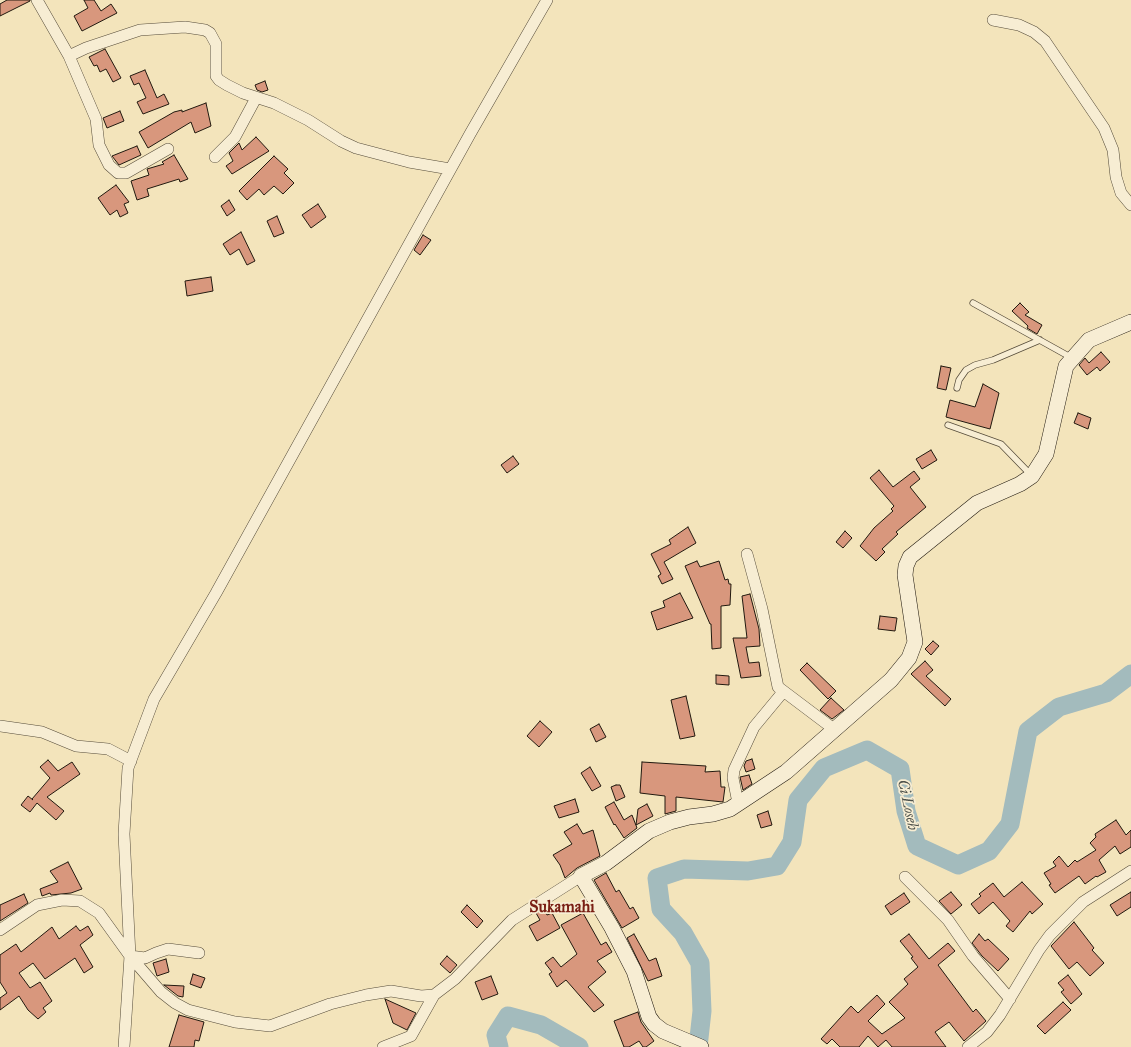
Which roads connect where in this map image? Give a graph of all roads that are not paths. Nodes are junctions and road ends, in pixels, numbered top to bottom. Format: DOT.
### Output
graph roads {
  1 [pos="38,0"];
  2 [pos="547,0"];
  3 [pos="993,20"];
  4 [pos="69,56"];
  5 [pos="256,98"];
  6 [pos="168,149"];
  7 [pos="215,157"];
  8 [pos="450,169"];
  9 [pos="1131,205"];
  10 [pos="973,303"];
  11 [pos="1131,322"];
  12 [pos="1040,340"];
  13 [pos="1073,358"];
  14 [pos="957,388"];
  15 [pos="948,425"];
  16 [pos="1032,476"];
  17 [pos="747,554"];
  18 [pos="783,692"];
  19 [pos="0,726"];
  20 [pos="835,730"];
  21 [pos="131,761"];
  22 [pos="738,804"];
  23 [pos="1131,871"];
  24 [pos="580,876"];
  25 [pos="905,877"];
  26 [pos="0,930"];
  27 [pos="199,953"];
  28 [pos="130,956"];
  29 [pos="434,995"];
  30 [pos="1010,999"];
  31 [pos="698,1045"];
  32 [pos="124,1047"];
  33 [pos="383,1047"];
  34 [pos="968,1047"];
  1 -- 4 [label="street"];
  2 -- 8 [label="street"];
  3 -- 9 [label="street"];
  4 -- 5 [label="street"];
  4 -- 6 [label="street"];
  5 -- 7 [label="street"];
  5 -- 8 [label="street"];
  8 -- 21 [label="street"];
  10 -- 12 [label="lane"];
  11 -- 13 [label="street"];
  12 -- 13 [label="lane"];
  12 -- 14 [label="lane"];
  13 -- 16 [label="street"];
  15 -- 16 [label="lane"];
  16 -- 20 [label="street"];
  17 -- 18 [label="street"];
  18 -- 20 [label="street"];
  18 -- 22 [label="street"];
  19 -- 21 [label="street"];
  20 -- 22 [label="street"];
  21 -- 28 [label="street"];
  22 -- 24 [label="street"];
  23 -- 30 [label="street"];
  24 -- 29 [label="street"];
  24 -- 31 [label="street"];
  25 -- 30 [label="street"];
  26 -- 28 [label="street"];
  27 -- 28 [label="street"];
  28 -- 29 [label="street"];
  28 -- 32 [label="street"];
  29 -- 33 [label="street"];
  30 -- 34 [label="street"];
}
